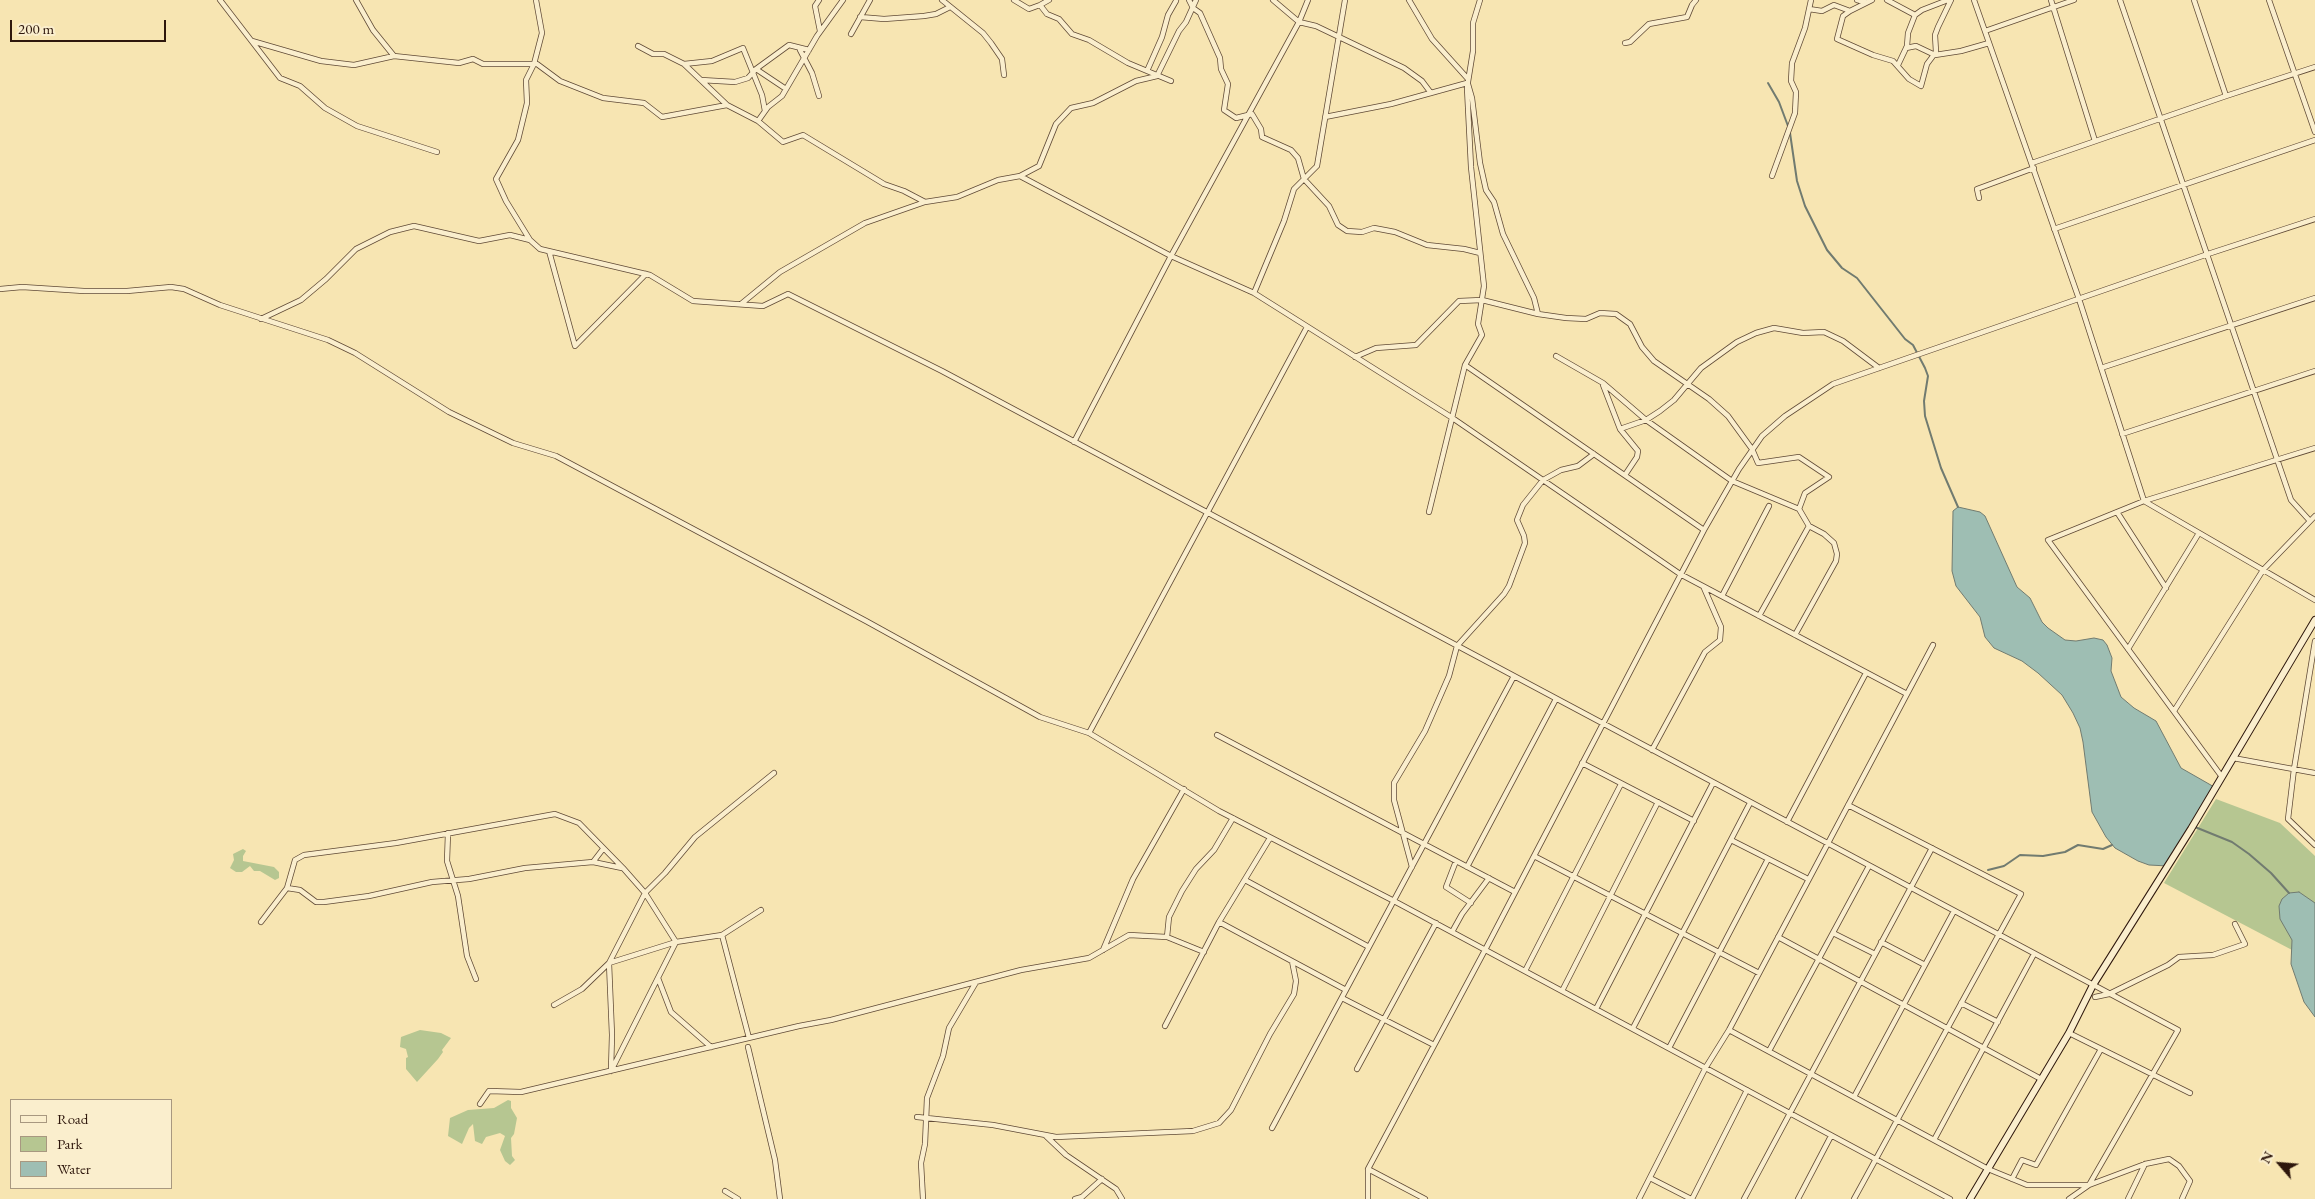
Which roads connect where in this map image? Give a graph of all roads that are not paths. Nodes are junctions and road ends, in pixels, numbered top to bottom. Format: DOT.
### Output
graph roads {
  1 [pos="220,0"];
  2 [pos="356,0"];
  3 [pos="536,0"];
  4 [pos="819,0"];
  5 [pos="843,0"];
  6 [pos="868,0"];
  7 [pos="942,0"];
  8 [pos="1014,0"];
  9 [pos="1048,0"];
  10 [pos="1176,0"];
  11 [pos="1189,0"];
  12 [pos="1196,0"];
  13 [pos="1273,0"];
  14 [pos="1308,0"];
  15 [pos="1345,0"];
  16 [pos="1480,0"];
  17 [pos="1696,0"];
  18 [pos="1812,0"];
  19 [pos="1857,0"];
  20 [pos="1887,0"];
  21 [pos="1949,0"];
  22 [pos="1974,0"];
  23 [pos="2051,0"];
  24 [pos="2074,0"];
  25 [pos="2120,0"];
  26 [pos="2194,0"];
  27 [pos="2269,0"];
  28 [pos="1409,1"];
  29 [pos="1869,1"];
  30 [pos="1040,5"];
  31 [pos="950,7"];
  32 [pos="2054,7"];
  33 [pos="1193,8"];
  34 [pos="1809,9"];
  35 [pos="1850,11"];
  36 [pos="1915,16"];
  37 [pos="860,17"];
  38 [pos="1299,22"];
  39 [pos="1985,31"];
  40 [pos="820,32"];
  41 [pos="851,34"];
  42 [pos="1338,38"];
  43 [pos="251,41"];
  44 [pos="1625,43"];
  45 [pos="1989,43"];
  46 [pos="638,46"];
  47 [pos="1906,48"];
  48 [pos="799,49"];
  49 [pos="809,50"];
  50 [pos="1934,55"];
  51 [pos="394,56"];
  52 [pos="806,58"];
  53 [pos="534,64"];
  54 [pos="684,64"];
  55 [pos="1898,65"];
  56 [pos="2315,67"];
  57 [pos="1146,71"];
  58 [pos="754,72"];
  59 [pos="2295,74"];
  60 [pos="1004,75"];
  61 [pos="1156,76"];
  62 [pos="700,80"];
  63 [pos="1171,81"];
  64 [pos="1468,81"];
  65 [pos="786,89"];
  66 [pos="1431,93"];
  67 [pos="819,96"];
  68 [pos="2226,96"];
  69 [pos="727,105"];
  70 [pos="765,111"];
  71 [pos="1249,113"];
  72 [pos="1325,117"];
  73 [pos="2161,118"];
  74 [pos="758,121"];
  75 [pos="2315,132"];
  76 [pos="2315,140"];
  77 [pos="2095,141"];
  78 [pos="437,152"];
  79 [pos="2033,166"];
  80 [pos="1020,176"];
  81 [pos="1772,176"];
  82 [pos="1304,179"];
  83 [pos="2184,186"];
  84 [pos="1979,198"];
  85 [pos="925,202"];
  86 [pos="2315,220"];
  87 [pos="2054,229"];
  88 [pos="530,240"];
  89 [pos="549,251"];
  90 [pos="1480,253"];
  91 [pos="2208,254"];
  92 [pos="1171,256"];
  93 [pos="646,274"];
  94 [pos="0,289"];
  95 [pos="1254,294"];
  96 [pos="2315,298"];
  97 [pos="2079,299"];
  98 [pos="1482,300"];
  99 [pos="741,304"];
  100 [pos="1538,314"];
  101 [pos="260,318"];
  102 [pos="2232,324"];
  103 [pos="1307,327"];
  104 [pos="1556,356"];
  105 [pos="1355,357"];
  106 [pos="1466,365"];
  107 [pos="1879,368"];
  108 [pos="2101,368"];
  109 [pos="2315,370"];
  110 [pos="1603,383"];
  111 [pos="1686,385"];
  112 [pos="2254,390"];
  113 [pos="1451,417"];
  114 [pos="1646,420"];
  115 [pos="1620,429"];
  116 [pos="2122,434"];
  117 [pos="1074,442"];
  118 [pos="2315,448"];
  119 [pos="1752,449"];
  120 [pos="1594,454"];
  121 [pos="2278,460"];
  122 [pos="1625,476"];
  123 [pos="1543,480"];
  124 [pos="1732,481"];
  125 [pos="2144,502"];
  126 [pos="1769,506"];
  127 [pos="1799,508"];
  128 [pos="1206,512"];
  129 [pos="1429,512"];
  130 [pos="2117,512"];
  131 [pos="2315,516"];
  132 [pos="2310,521"];
  133 [pos="1808,526"];
  134 [pos="1704,530"];
  135 [pos="2199,533"];
  136 [pos="2263,570"];
  137 [pos="1680,574"];
  138 [pos="1704,587"];
  139 [pos="2166,588"];
  140 [pos="1722,596"];
  141 [pos="2315,600"];
  142 [pos="1759,616"];
  143 [pos="2315,620"];
  144 [pos="1795,635"];
  145 [pos="2315,641"];
  146 [pos="1933,645"];
  147 [pos="1457,646"];
  148 [pos="2128,649"];
  149 [pos="1866,673"];
  150 [pos="1514,676"];
  151 [pos="1907,694"];
  152 [pos="1556,699"];
  153 [pos="2174,711"];
  154 [pos="1602,724"];
  155 [pos="1089,733"];
  156 [pos="1217,735"];
  157 [pos="1652,750"];
  158 [pos="2233,758"];
  159 [pos="1582,763"];
  160 [pos="2294,769"];
  161 [pos="774,773"];
  162 [pos="2315,773"];
  163 [pos="2222,776"];
  164 [pos="1713,783"];
  165 [pos="1621,784"];
  166 [pos="1184,789"];
  167 [pos="1658,802"];
  168 [pos="1750,803"];
  169 [pos="1848,805"];
  170 [pos="1233,818"];
  171 [pos="1694,821"];
  172 [pos="1787,822"];
  173 [pos="1401,832"];
  174 [pos="448,833"];
  175 [pos="1270,838"];
  176 [pos="1731,840"];
  177 [pos="1425,844"];
  178 [pos="1828,844"];
  179 [pos="2315,846"];
  180 [pos="1932,848"];
  181 [pos="603,849"];
  182 [pos="1534,856"];
  183 [pos="1768,859"];
  184 [pos="1456,860"];
  185 [pos="593,862"];
  186 [pos="1467,866"];
  187 [pos="1869,866"];
  188 [pos="1412,867"];
  189 [pos="624,868"];
  190 [pos="1574,876"];
  191 [pos="1489,878"];
  192 [pos="451,880"];
  193 [pos="1245,880"];
  194 [pos="1808,880"];
  195 [pos="287,888"];
  196 [pos="1910,888"];
  197 [pos="1515,892"];
  198 [pos="645,894"];
  199 [pos="1610,895"];
  200 [pos="1394,901"];
  201 [pos="1471,903"];
  202 [pos="761,910"];
  203 [pos="1954,911"];
  204 [pos="1645,914"];
  205 [pos="261,922"];
  206 [pos="1219,922"];
  207 [pos="1436,923"];
  208 [pos="2235,924"];
  209 [pos="1452,932"];
  210 [pos="1682,933"];
  211 [pos="1833,933"];
  212 [pos="722,935"];
  213 [pos="1998,935"];
  214 [pos="1167,937"];
  215 [pos="1778,937"];
  216 [pos="676,942"];
  217 [pos="1881,942"];
  218 [pos="1369,947"];
  219 [pos="1103,950"];
  220 [pos="1485,950"];
  221 [pos="1204,952"];
  222 [pos="1719,952"];
  223 [pos="1875,954"];
  224 [pos="2034,954"];
  225 [pos="1819,959"];
  226 [pos="1292,961"];
  227 [pos="609,963"];
  228 [pos="1925,965"];
  229 [pos="1525,971"];
  230 [pos="1759,973"];
  231 [pos="658,978"];
  232 [pos="476,979"];
  233 [pos="1860,982"];
  234 [pos="975,984"];
  235 [pos="2094,985"];
  236 [pos="1346,990"];
  237 [pos="1562,991"];
  238 [pos="2109,994"];
  239 [pos="2095,997"];
  240 [pos="1342,998"];
  241 [pos="1961,1003"];
  242 [pos="554,1005"];
  243 [pos="1904,1005"];
  244 [pos="1596,1009"];
  245 [pos="1384,1020"];
  246 [pos="1998,1022"];
  247 [pos="1165,1026"];
  248 [pos="1633,1028"];
  249 [pos="1947,1028"];
  250 [pos="1729,1030"];
  251 [pos="2069,1033"];
  252 [pos="749,1038"];
  253 [pos="1434,1045"];
  254 [pos="711,1047"];
  255 [pos="748,1047"];
  256 [pos="1669,1048"];
  257 [pos="1984,1048"];
  258 [pos="2101,1049"];
  259 [pos="1769,1051"];
  260 [pos="1706,1067"];
  261 [pos="1357,1070"];
  262 [pos="611,1071"];
  263 [pos="1811,1074"];
  264 [pos="2153,1075"];
  265 [pos="2041,1079"];
  266 [pos="1747,1090"];
  267 [pos="2190,1094"];
  268 [pos="1854,1097"];
  269 [pos="480,1104"];
  270 [pos="1789,1113"];
  271 [pos="917,1117"];
  272 [pos="926,1118"];
  273 [pos="1897,1120"];
  274 [pos="1272,1128"];
  275 [pos="1045,1135"];
  276 [pos="1831,1136"];
  277 [pos="1934,1140"];
  278 [pos="1875,1159"];
  279 [pos="2145,1164"];
  280 [pos="1368,1169"];
  281 [pos="1988,1169"];
  282 [pos="1650,1178"];
  283 [pos="1102,1179"];
  284 [pos="2012,1179"];
  285 [pos="2089,1185"];
  286 [pos="1855,1198"];
  287 [pos="728,1199"];
  288 [pos="738,1199"];
  289 [pos="780,1199"];
  290 [pos="922,1199"];
  291 [pos="1074,1199"];
  292 [pos="1122,1199"];
  293 [pos="1368,1199"];
  294 [pos="1425,1199"];
  295 [pos="1639,1199"];
  296 [pos="1692,1199"];
  297 [pos="1744,1199"];
  298 [pos="1798,1199"];
  299 [pos="1861,1199"];
  300 [pos="1950,1199"];
  301 [pos="1970,1199"];
  302 [pos="2069,1199"];
  303 [pos="2128,1199"];
  304 [pos="2182,1199"];
  1 -- 43 [label="street"];
  2 -- 51 [label="street"];
  3 -- 53 [label="street"];
  4 -- 40 [label="street"];
  5 -- 40 [label="street"];
  6 -- 37 [label="street"];
  7 -- 31 [label="street"];
  8 -- 30 [label="street"];
  9 -- 30 [label="street"];
  10 -- 57 [label="street"];
  11 -- 33 [label="street"];
  12 -- 33 [label="street"];
  13 -- 38 [label="street"];
  14 -- 38 [label="street"];
  15 -- 42 [label="street"];
  16 -- 64 [label="street"];
  17 -- 44 [label="street"];
  18 -- 34 [label="street"];
  19 -- 29 [label="street"];
  20 -- 36 [label="street"];
  21 -- 36 [label="street"];
  21 -- 50 [label="street"];
  22 -- 39 [label="street"];
  23 -- 32 [label="street"];
  24 -- 32 [label="street"];
  25 -- 73 [label="street"];
  26 -- 68 [label="street"];
  27 -- 59 [label="street"];
  28 -- 64 [label="street"];
  29 -- 35 [label="street"];
  30 -- 57 [label="street"];
  31 -- 37 [label="street"];
  31 -- 60 [label="street"];
  32 -- 39 [label="street"];
  32 -- 77 [label="street"];
  33 -- 61 [label="street"];
  33 -- 71 [label="street"];
  34 -- 35 [label="street"];
  34 -- 81 [label="street"];
  35 -- 55 [label="street"];
  36 -- 47 [label="street"];
  37 -- 41 [label="street"];
  38 -- 42 [label="street"];
  38 -- 71 [label="street"];
  39 -- 45 [label="street"];
  40 -- 49 [label="street"];
  42 -- 66 [label="street"];
  42 -- 72 [label="street"];
  43 -- 51 [label="street"];
  43 -- 78 [label="street"];
  45 -- 50 [label="street"];
  45 -- 79 [label="street"];
  46 -- 54 [label="street"];
  47 -- 50 [label="street"];
  47 -- 55 [label="street"];
  48 -- 49 [label="street"];
  48 -- 52 [label="street"];
  48 -- 58 [label="street"];
  49 -- 52 [label="street"];
  50 -- 55 [label="street"];
  51 -- 53 [label="street"];
  52 -- 65 [label="street"];
  52 -- 67 [label="street"];
  53 -- 69 [label="street"];
  53 -- 88 [label="street"];
  54 -- 58 [label="street"];
  54 -- 62 [label="street"];
  56 -- 59 [label="street"];
  57 -- 61 [label="street"];
  58 -- 62 [label="street"];
  58 -- 65 [label="street"];
  58 -- 70 [label="street"];
  59 -- 68 [label="street"];
  59 -- 75 [label="street"];
  61 -- 63 [label="street"];
  61 -- 80 [label="street"];
  62 -- 69 [label="street"];
  64 -- 66 [label="street"];
  64 -- 90 [label="street"];
  64 -- 100 [label="street"];
  65 -- 70 [label="street"];
  66 -- 72 [label="street"];
  68 -- 73 [label="street"];
  69 -- 74 [label="street"];
  70 -- 74 [label="street"];
  71 -- 82 [label="street"];
  71 -- 92 [label="street"];
  72 -- 82 [label="street"];
  73 -- 77 [label="street"];
  73 -- 83 [label="street"];
  74 -- 85 [label="street"];
  76 -- 83 [label="street"];
  77 -- 79 [label="street"];
  79 -- 84 [label="street"];
  79 -- 87 [label="street"];
  80 -- 85 [label="street"];
  80 -- 92 [label="street"];
  82 -- 90 [label="street"];
  82 -- 95 [label="street"];
  83 -- 87 [label="street"];
  83 -- 91 [label="street"];
  85 -- 99 [label="street"];
  86 -- 91 [label="street"];
  87 -- 97 [label="street"];
  88 -- 89 [label="street"];
  88 -- 101 [label="street"];
  89 -- 93 [label="street"];
  89 -- 93 [label="street"];
  90 -- 98 [label="street"];
  91 -- 97 [label="street"];
  91 -- 102 [label="street"];
  92 -- 95 [label="street"];
  92 -- 117 [label="street"];
  93 -- 99 [label="street"];
  94 -- 101 [label="street"];
  95 -- 103 [label="street"];
  96 -- 102 [label="street"];
  97 -- 107 [label="street"];
  97 -- 108 [label="street"];
  98 -- 100 [label="street"];
  98 -- 105 [label="street"];
  98 -- 106 [label="street"];
  99 -- 117 [label="street"];
  100 -- 111 [label="street"];
  101 -- 155 [label="street"];
  102 -- 108 [label="street"];
  102 -- 112 [label="street"];
  103 -- 105 [label="street"];
  103 -- 128 [label="street"];
  104 -- 110 [label="street"];
  105 -- 113 [label="street"];
  106 -- 113 [label="street"];
  106 -- 120 [label="street"];
  107 -- 111 [label="street"];
  107 -- 119 [label="street"];
  108 -- 116 [label="street"];
  109 -- 112 [label="street"];
  110 -- 114 [label="street"];
  110 -- 115 [label="street"];
  111 -- 114 [label="street"];
  111 -- 119 [label="street"];
  112 -- 116 [label="street"];
  112 -- 121 [label="street"];
  113 -- 123 [label="street"];
  113 -- 129 [label="street"];
  114 -- 115 [label="street"];
  114 -- 124 [label="street"];
  115 -- 122 [label="street"];
  116 -- 125 [label="street"];
  117 -- 128 [label="street"];
  118 -- 121 [label="street"];
  119 -- 124 [label="street"];
  119 -- 127 [label="street"];
  120 -- 122 [label="street"];
  120 -- 123 [label="street"];
  121 -- 125 [label="street"];
  121 -- 132 [label="street"];
  122 -- 134 [label="street"];
  123 -- 137 [label="street"];
  123 -- 147 [label="street"];
  124 -- 127 [label="street"];
  124 -- 134 [label="street"];
  125 -- 130 [label="street"];
  125 -- 135 [label="street"];
  126 -- 140 [label="street"];
  127 -- 133 [label="street"];
  128 -- 147 [label="street"];
  128 -- 155 [label="street"];
  130 -- 139 [label="street"];
  130 -- 148 [label="street"];
  131 -- 132 [label="street"];
  132 -- 136 [label="street"];
  133 -- 142 [label="street"];
  133 -- 144 [label="street"];
  134 -- 137 [label="street"];
  135 -- 136 [label="street"];
  135 -- 139 [label="street"];
  136 -- 141 [label="street"];
  136 -- 153 [label="street"];
  137 -- 138 [label="street"];
  137 -- 154 [label="street"];
  138 -- 140 [label="street"];
  138 -- 157 [label="street"];
  139 -- 148 [label="street"];
  140 -- 142 [label="street"];
  142 -- 144 [label="street"];
  143 -- 158 [label="street"];
  144 -- 149 [label="street"];
  145 -- 160 [label="street"];
  146 -- 151 [label="street"];
  147 -- 150 [label="street"];
  147 -- 173 [label="street"];
  148 -- 153 [label="street"];
  149 -- 151 [label="street"];
  149 -- 172 [label="street"];
  150 -- 152 [label="street"];
  150 -- 177 [label="street"];
  151 -- 169 [label="street"];
  152 -- 154 [label="street"];
  152 -- 186 [label="street"];
  153 -- 163 [label="street"];
  154 -- 157 [label="street"];
  154 -- 159 [label="street"];
  155 -- 166 [label="street"];
  156 -- 173 [label="street"];
  157 -- 164 [label="street"];
  158 -- 160 [label="street"];
  158 -- 163 [label="street"];
  159 -- 165 [label="street"];
  159 -- 182 [label="street"];
  160 -- 162 [label="street"];
  160 -- 179 [label="street"];
  161 -- 198 [label="street"];
  163 -- 235 [label="street"];
  164 -- 168 [label="street"];
  164 -- 171 [label="street"];
  165 -- 167 [label="street"];
  165 -- 190 [label="street"];
  166 -- 170 [label="street"];
  166 -- 219 [label="street"];
  167 -- 171 [label="street"];
  167 -- 199 [label="street"];
  168 -- 172 [label="street"];
  168 -- 176 [label="street"];
  169 -- 178 [label="street"];
  169 -- 180 [label="street"];
  170 -- 175 [label="street"];
  170 -- 214 [label="street"];
  171 -- 204 [label="street"];
  172 -- 178 [label="street"];
  173 -- 177 [label="street"];
  173 -- 188 [label="street"];
  174 -- 181 [label="street"];
  174 -- 192 [label="street"];
  174 -- 195 [label="street"];
  175 -- 193 [label="street"];
  175 -- 200 [label="street"];
  176 -- 183 [label="street"];
  176 -- 210 [label="street"];
  177 -- 184 [label="street"];
  177 -- 188 [label="street"];
  178 -- 187 [label="street"];
  178 -- 194 [label="street"];
  180 -- 196 [label="street"];
  180 -- 213 [label="street"];
  181 -- 185 [label="street"];
  181 -- 189 [label="street"];
  182 -- 190 [label="street"];
  182 -- 197 [label="street"];
  183 -- 194 [label="street"];
  183 -- 222 [label="street"];
  184 -- 186 [label="street"];
  184 -- 201 [label="street"];
  185 -- 189 [label="street"];
  185 -- 192 [label="street"];
  186 -- 191 [label="street"];
  187 -- 196 [label="street"];
  187 -- 211 [label="street"];
  188 -- 200 [label="street"];
  189 -- 198 [label="street"];
  190 -- 199 [label="street"];
  190 -- 229 [label="street"];
  191 -- 197 [label="street"];
  191 -- 201 [label="street"];
  192 -- 195 [label="street"];
  192 -- 232 [label="street"];
  193 -- 206 [label="street"];
  193 -- 218 [label="street"];
  194 -- 215 [label="street"];
  195 -- 205 [label="street"];
  196 -- 203 [label="street"];
  196 -- 217 [label="street"];
  197 -- 220 [label="street"];
  198 -- 216 [label="street"];
  198 -- 227 [label="street"];
  199 -- 204 [label="street"];
  199 -- 237 [label="street"];
  200 -- 207 [label="street"];
  200 -- 218 [label="street"];
  201 -- 209 [label="street"];
  202 -- 212 [label="street"];
  203 -- 213 [label="street"];
  203 -- 228 [label="street"];
  204 -- 210 [label="street"];
  204 -- 244 [label="street"];
  206 -- 221 [label="street"];
  206 -- 226 [label="street"];
  207 -- 209 [label="street"];
  207 -- 245 [label="street"];
  208 -- 238 [label="street"];
  209 -- 220 [label="street"];
  210 -- 222 [label="street"];
  210 -- 248 [label="street"];
  211 -- 223 [label="street"];
  211 -- 225 [label="street"];
  212 -- 216 [label="street"];
  212 -- 252 [label="street"];
  213 -- 224 [label="street"];
  213 -- 241 [label="street"];
  214 -- 219 [label="street"];
  214 -- 221 [label="street"];
  215 -- 225 [label="street"];
  215 -- 230 [label="street"];
  216 -- 227 [label="street"];
  216 -- 231 [label="street"];
  217 -- 223 [label="street"];
  217 -- 228 [label="street"];
  218 -- 236 [label="street"];
  219 -- 234 [label="street"];
  220 -- 229 [label="street"];
  220 -- 253 [label="street"];
  221 -- 247 [label="street"];
  222 -- 230 [label="street"];
  222 -- 256 [label="street"];
  223 -- 233 [label="street"];
  224 -- 235 [label="street"];
  224 -- 246 [label="street"];
  225 -- 233 [label="street"];
  225 -- 259 [label="street"];
  226 -- 236 [label="street"];
  226 -- 275 [label="street"];
  227 -- 242 [label="street"];
  227 -- 262 [label="street"];
  228 -- 243 [label="street"];
  229 -- 237 [label="street"];
  230 -- 250 [label="street"];
  231 -- 254 [label="street"];
  231 -- 262 [label="street"];
  233 -- 243 [label="street"];
  233 -- 263 [label="street"];
  234 -- 252 [label="street"];
  234 -- 272 [label="street"];
  235 -- 238 [label="street"];
  235 -- 251 [label="street"];
  236 -- 240 [label="street"];
  237 -- 244 [label="street"];
  238 -- 239 [label="street"];
  238 -- 264 [label="street"];
  240 -- 245 [label="street"];
  240 -- 274 [label="street"];
  241 -- 246 [label="street"];
  241 -- 249 [label="street"];
  243 -- 249 [label="street"];
  243 -- 268 [label="street"];
  244 -- 248 [label="street"];
  245 -- 253 [label="street"];
  245 -- 261 [label="street"];
  246 -- 257 [label="street"];
  248 -- 256 [label="street"];
  249 -- 257 [label="street"];
  249 -- 273 [label="street"];
  250 -- 259 [label="street"];
  250 -- 260 [label="street"];
  251 -- 258 [label="street"];
  251 -- 265 [label="street"];
  252 -- 254 [label="street"];
  253 -- 280 [label="street"];
  254 -- 262 [label="street"];
  255 -- 289 [label="street"];
  256 -- 260 [label="street"];
  257 -- 265 [label="street"];
  257 -- 277 [label="street"];
  258 -- 264 [label="street"];
  258 -- 284 [label="street"];
  259 -- 263 [label="street"];
  260 -- 266 [label="street"];
  260 -- 282 [label="street"];
  262 -- 269 [label="street"];
  263 -- 268 [label="street"];
  263 -- 270 [label="street"];
  264 -- 267 [label="street"];
  264 -- 285 [label="street"];
  265 -- 281 [label="street"];
  266 -- 270 [label="street"];
  266 -- 296 [label="street"];
  268 -- 273 [label="street"];
  270 -- 276 [label="street"];
  270 -- 297 [label="street"];
  271 -- 272 [label="street"];
  272 -- 275 [label="street"];
  272 -- 290 [label="street"];
  273 -- 277 [label="street"];
  273 -- 278 [label="street"];
  275 -- 283 [label="street"];
  276 -- 278 [label="street"];
  276 -- 298 [label="street"];
  277 -- 281 [label="street"];
  278 -- 286 [label="street"];
  278 -- 300 [label="street"];
  279 -- 285 [label="street"];
  279 -- 303 [label="street"];
  279 -- 304 [label="street"];
  280 -- 293 [label="street"];
  280 -- 294 [label="street"];
  281 -- 284 [label="street"];
  281 -- 301 [label="street"];
  282 -- 295 [label="street"];
  282 -- 296 [label="street"];
  283 -- 291 [label="street"];
  283 -- 292 [label="street"];
  284 -- 285 [label="street"];
  285 -- 302 [label="street"];
  286 -- 299 [label="street"];
  287 -- 288 [label="street"];
}
